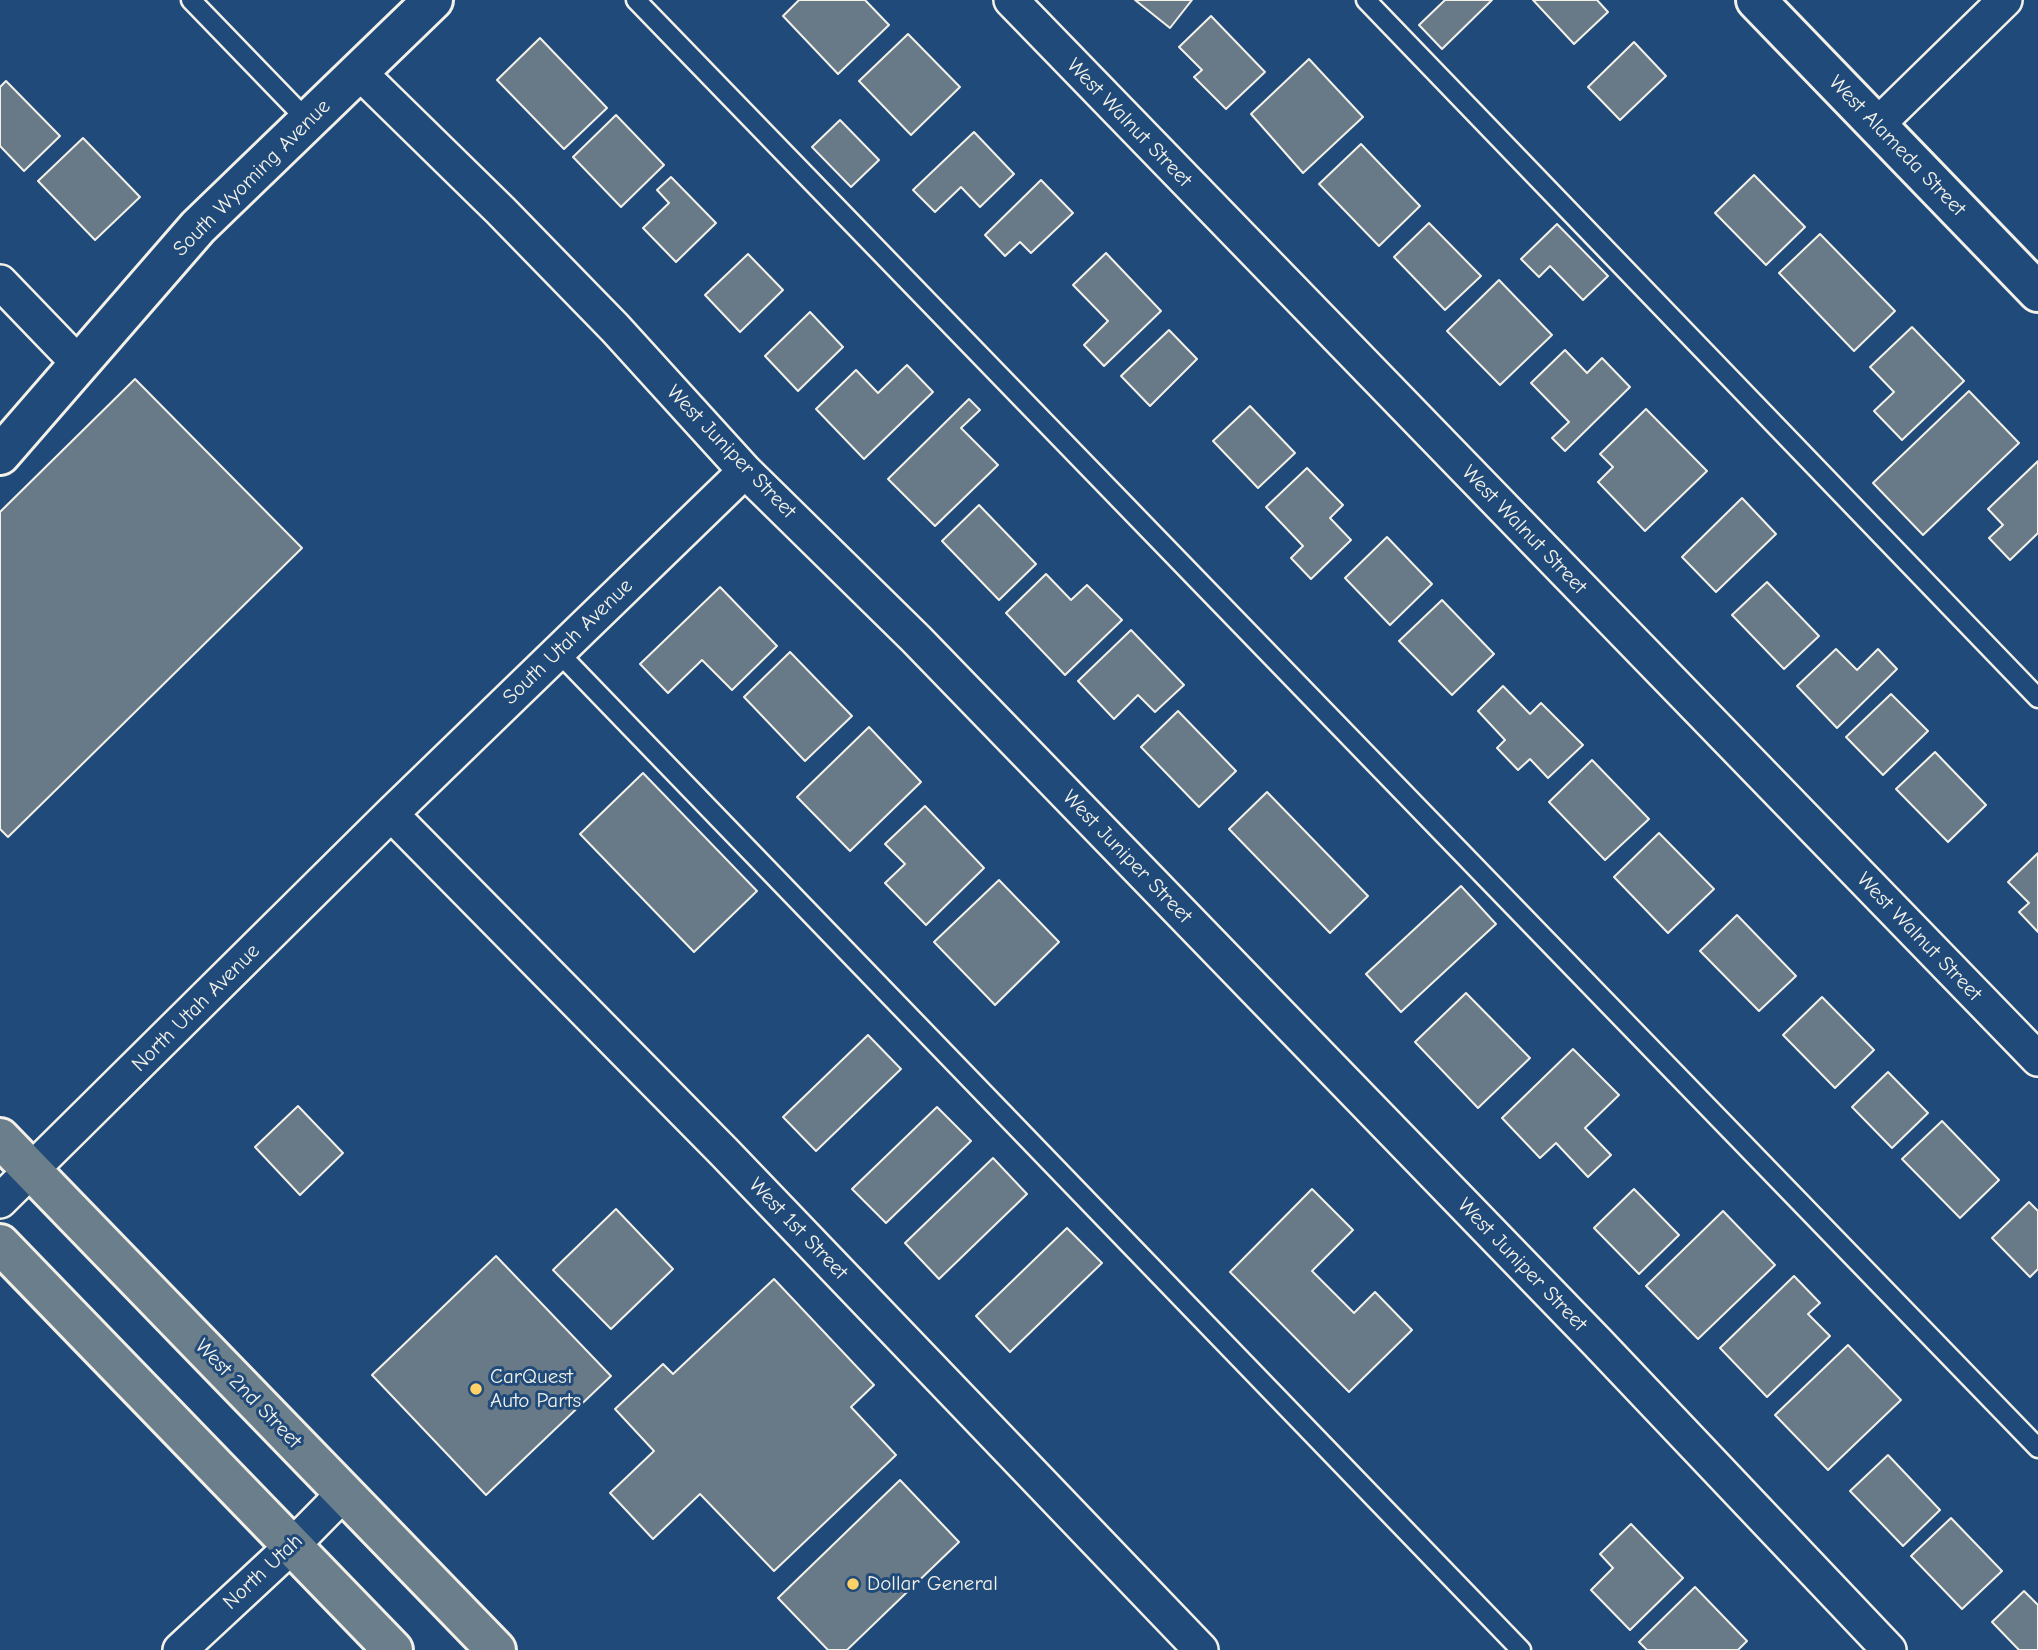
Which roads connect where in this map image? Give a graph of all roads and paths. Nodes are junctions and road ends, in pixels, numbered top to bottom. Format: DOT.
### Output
graph roads {
  1 [pos="191,0"];
  2 [pos="433,0"];
  3 [pos="636,0"];
  4 [pos="1011,0"];
  5 [pos="1366,0"];
  6 [pos="1756,0"];
  7 [pos="2005,0"];
  8 [pos="359,72"];
  9 [pos="308,121"];
  10 [pos="1877,125"];
  11 [pos="0,282"];
  12 [pos="2038,292"];
  13 [pos="80,365"];
  14 [pos="0,455"];
  15 [pos="745,471"];
  16 [pos="558,652"];
  17 [pos="2038,698"];
  18 [pos="391,814"];
  19 [pos="2038,1059"];
  20 [pos="0,1138"];
  21 [pos="32,1170"];
  22 [pos="0,1201"];
  23 [pos="0,1244"];
  24 [pos="2038,1448"];
  25 [pos="344,1493"];
  26 [pos="292,1546"];
  27 [pos="180,1650"];
  28 [pos="393,1650"];
  29 [pos="496,1650"];
  30 [pos="1201,1650"];
  31 [pos="1521,1650"];
  32 [pos="1889,1650"];
  1 -- 9 [label="lane"];
  2 -- 8 [label="street, South Wyoming Avenue"];
  3 -- 24 [label="lane"];
  4 -- 19 [label="street, West Walnut Street"];
  5 -- 17 [label="lane"];
  6 -- 10 [label="street, West Alameda Street"];
  7 -- 10 [label="street"];
  8 -- 9 [label="street, South Wyoming Avenue"];
  8 -- 15 [label="street, West Juniper Street"];
  9 -- 13 [label="street, South Wyoming Avenue"];
  10 -- 12 [label="street, West Alameda Street"];
  11 -- 13 [label="street"];
  13 -- 14 [label="street, South Wyoming Avenue"];
  15 -- 16 [label="street, South Utah Avenue"];
  15 -- 32 [label="street, West Juniper Street"];
  16 -- 18 [label="street, South Utah Avenue"];
  16 -- 31 [label="lane"];
  18 -- 21 [label="street, North Utah Avenue"];
  18 -- 30 [label="street, West 1st Street"];
  20 -- 21 [label="main road, West 2nd Street"];
  21 -- 22 [label="street, North Utah Avenue"];
  21 -- 25 [label="main road, West 2nd Street"];
  23 -- 26 [label="main road"];
  25 -- 26 [label="street, North Utah"];
  25 -- 29 [label="main road, West 2nd Street"];
  26 -- 27 [label="street, North Utah"];
  26 -- 28 [label="main road"];
}
